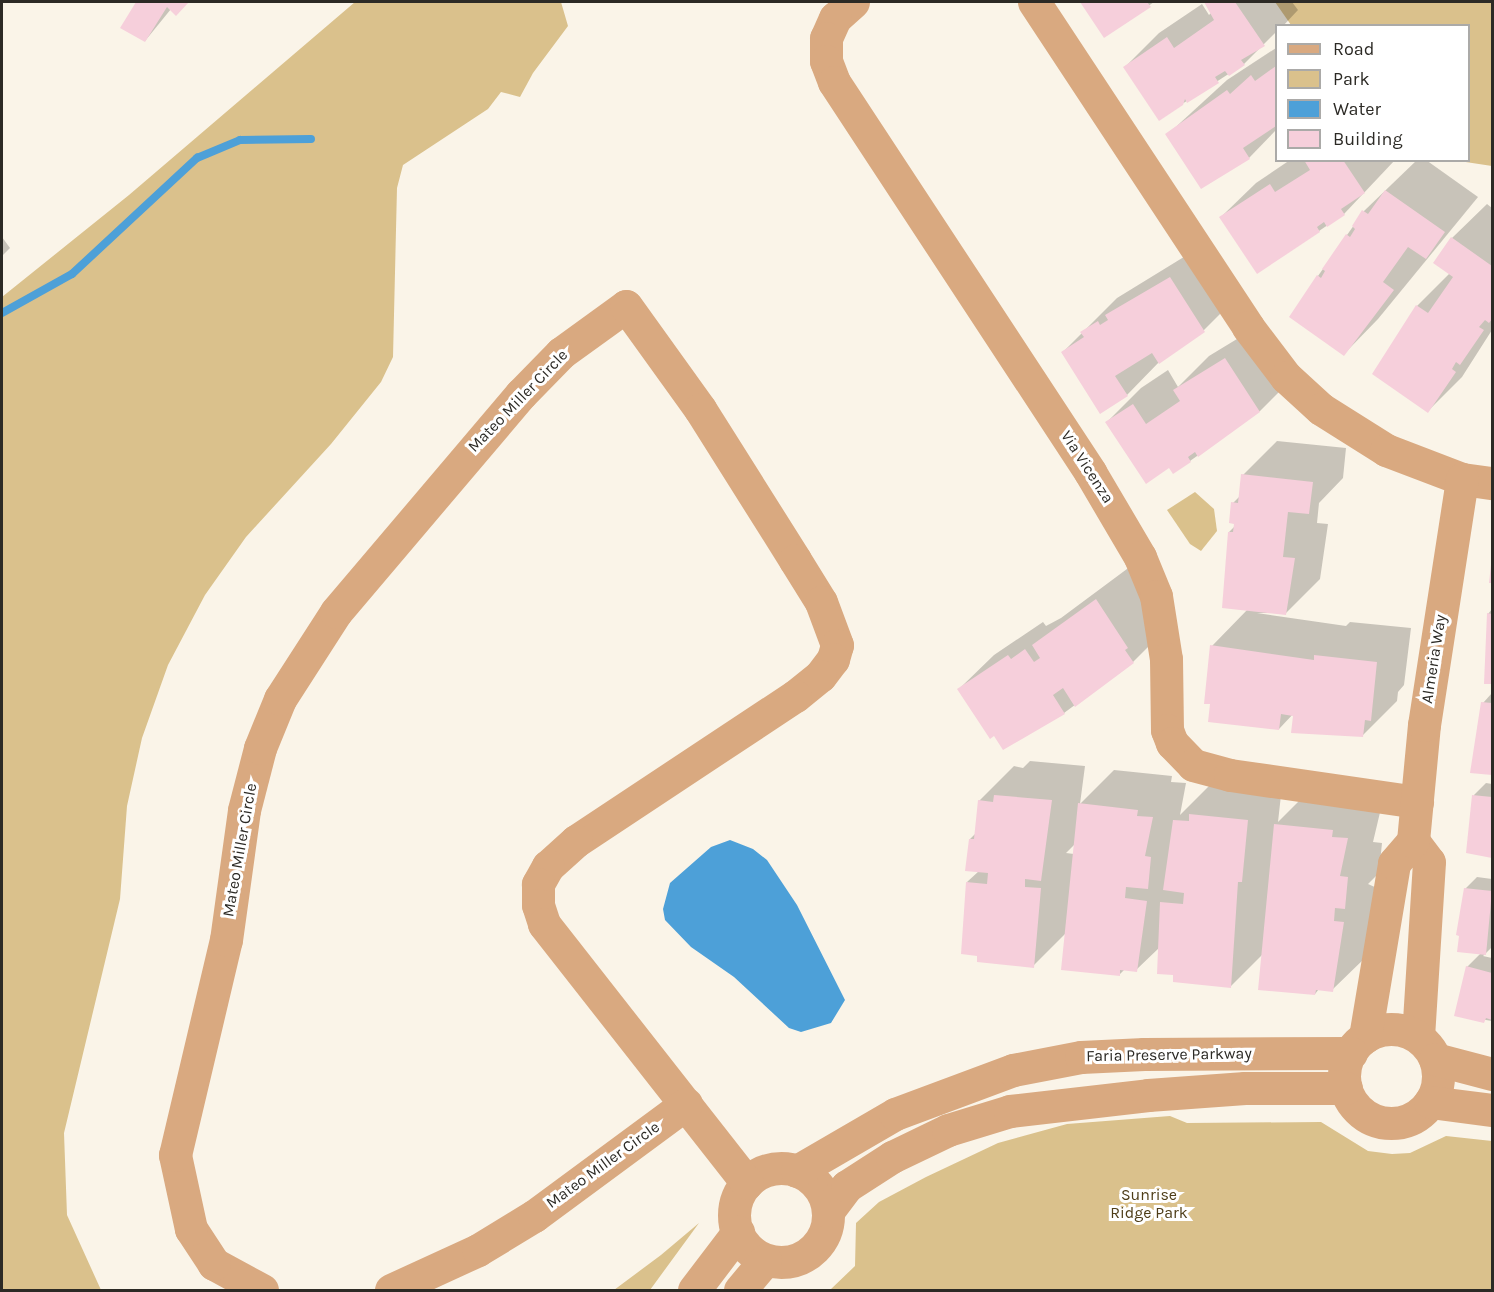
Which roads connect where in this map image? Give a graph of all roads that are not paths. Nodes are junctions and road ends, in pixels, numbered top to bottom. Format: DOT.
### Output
graph roads {
  1 [pos="854,2"];
  2 [pos="1034,2"];
  3 [pos="1477,481"];
  4 [pos="1417,802"];
  5 [pos="1413,841"];
  6 [pos="1358,1045"];
  7 [pos="1426,1048"];
  8 [pos="1492,1074"];
  9 [pos="1346,1088"];
  10 [pos="1431,1102"];
  11 [pos="686,1104"];
  12 [pos="1492,1110"];
  13 [pos="797,1171"];
  14 [pos="747,1183"];
  15 [pos="828,1211"];
  16 [pos="738,1232"];
  17 [pos="765,1260"];
  18 [pos="262,1290"];
  19 [pos="391,1290"];
  20 [pos="694,1290"];
  21 [pos="740,1290"];
  1 -- 4 [label="street, Via Vicenza"];
  2 -- 3 [label="street"];
  3 -- 4 [label="street, Almeria Way"];
  4 -- 5 [label="street, Almeria Way"];
  5 -- 6 [label="street"];
  5 -- 7 [label="street"];
  6 -- 7 [label="street"];
  6 -- 9 [label="street"];
  6 -- 13 [label="street, Faria Preserve Parkway"];
  7 -- 8 [label="street"];
  7 -- 10 [label="street"];
  9 -- 10 [label="street"];
  9 -- 15 [label="street"];
  10 -- 12 [label="street"];
  11 -- 14 [label="street, Mateo Miller Circle"];
  11 -- 18 [label="street, Mateo Miller Circle"];
  11 -- 19 [label="street, Mateo Miller Circle"];
  13 -- 14 [label="street"];
  13 -- 15 [label="street"];
  14 -- 16 [label="street"];
  15 -- 17 [label="street"];
  16 -- 17 [label="street"];
  16 -- 20 [label="street"];
  17 -- 21 [label="street"];
}
